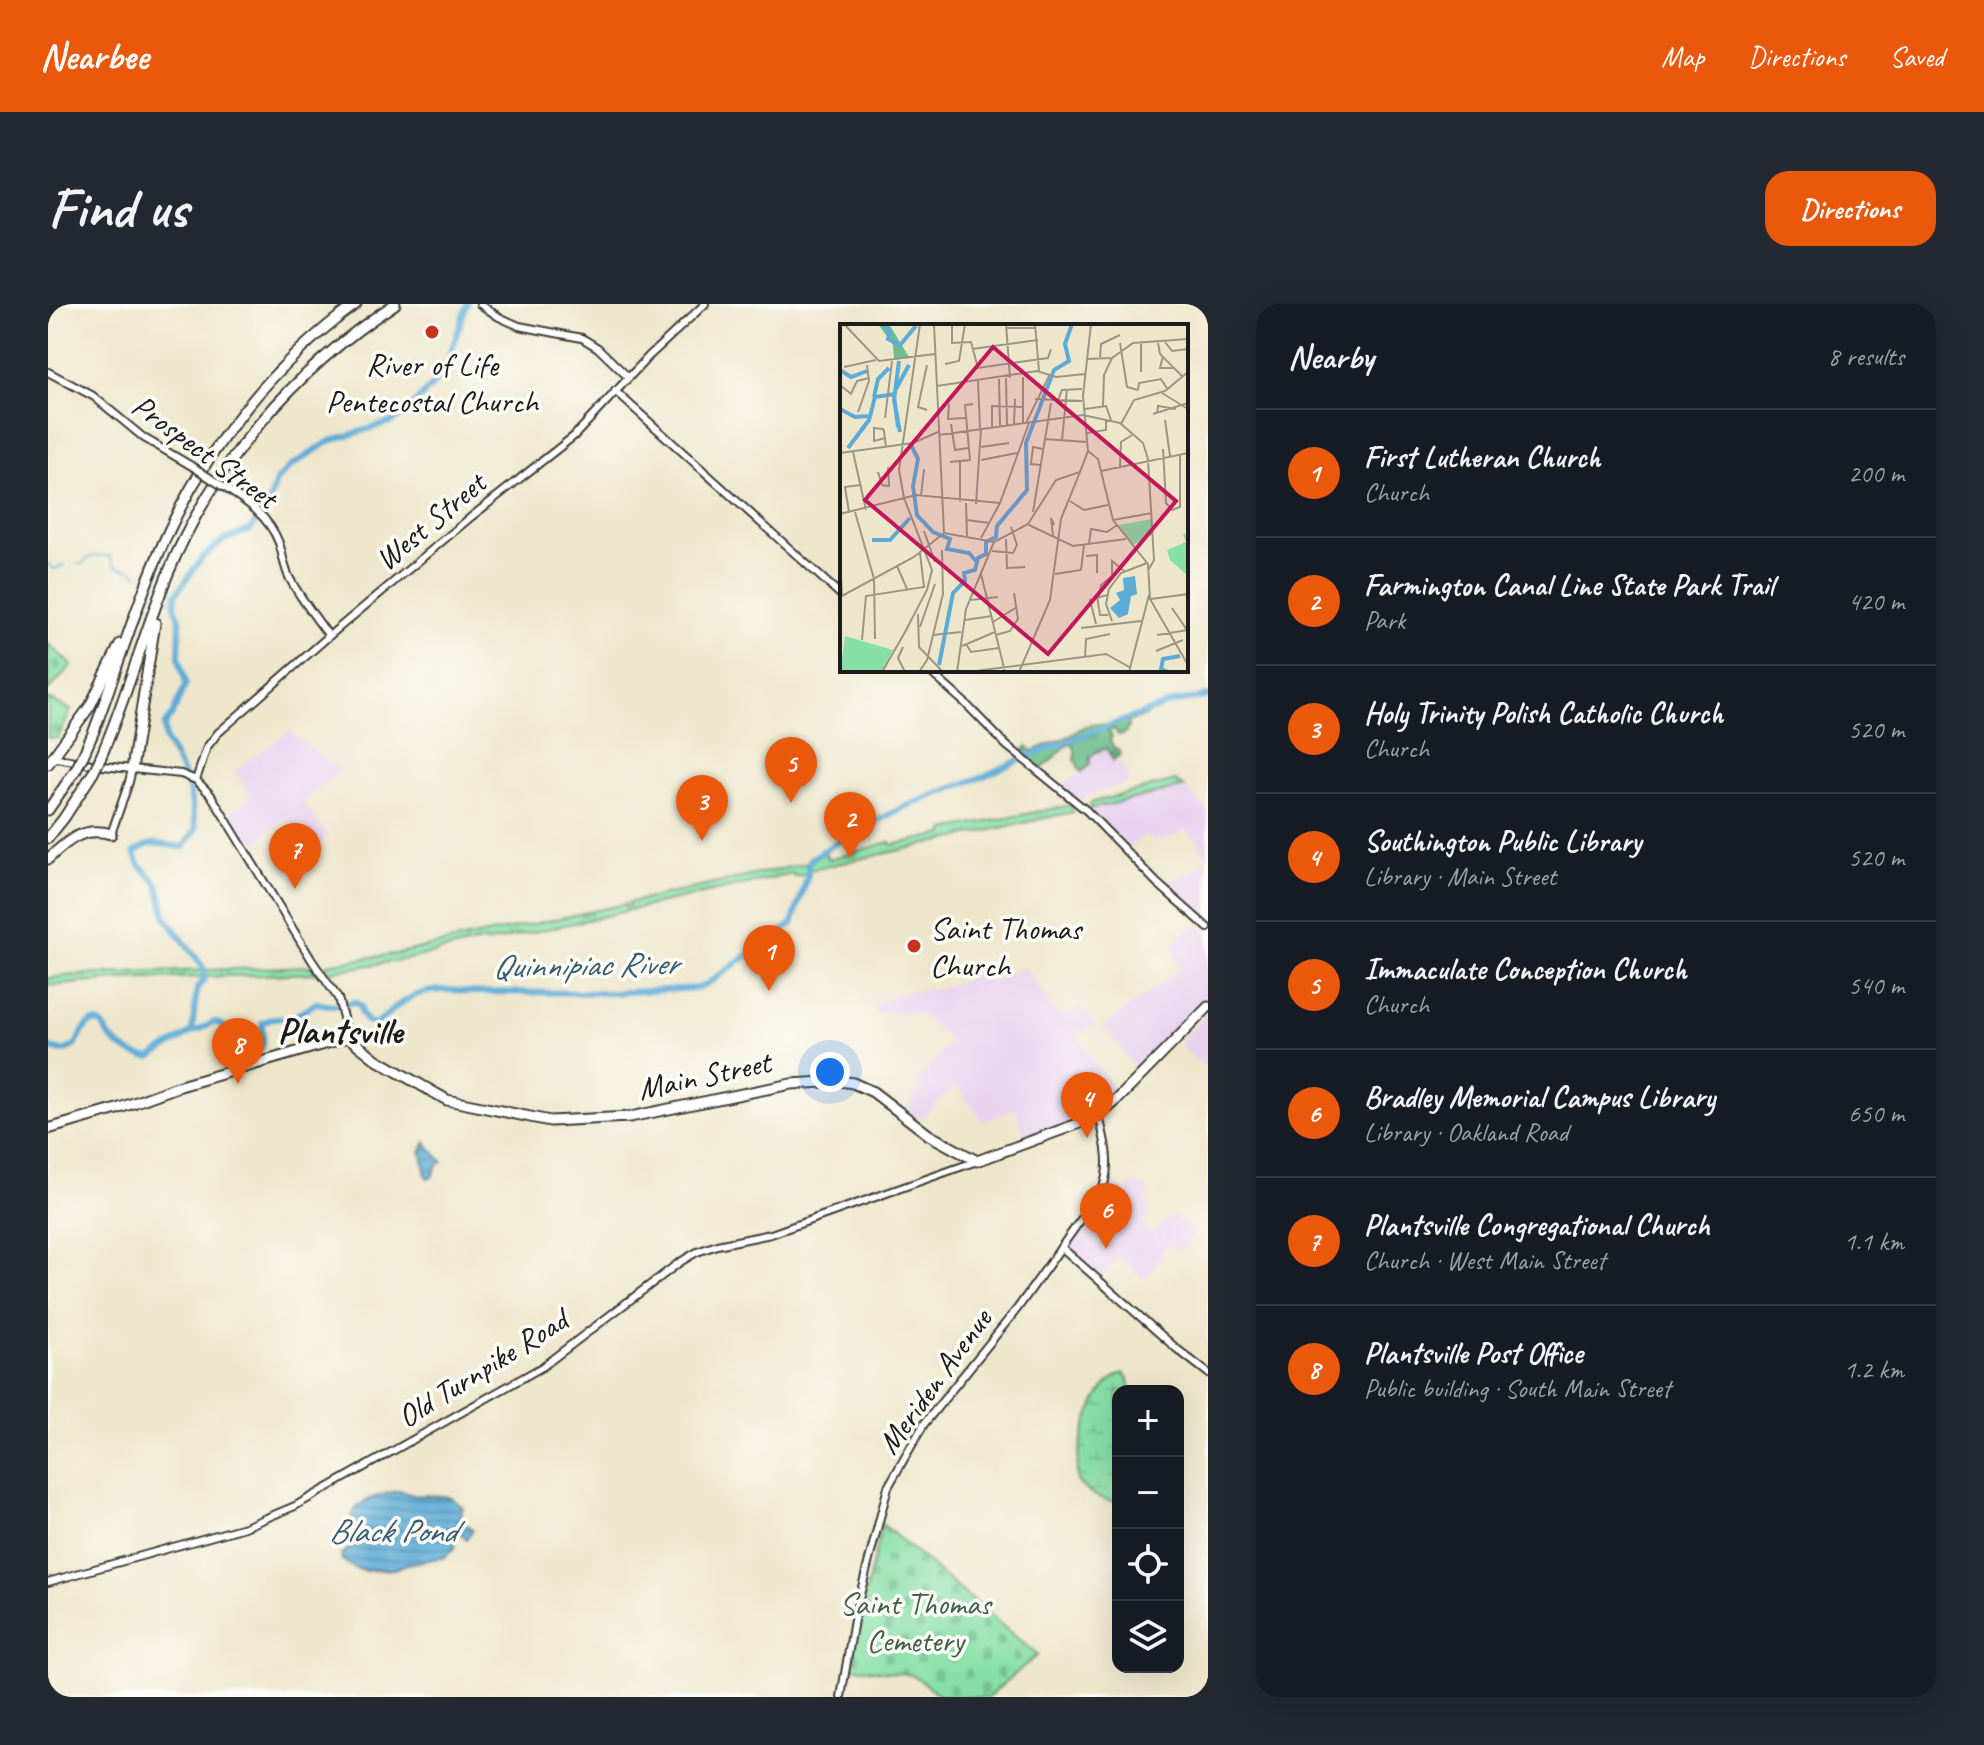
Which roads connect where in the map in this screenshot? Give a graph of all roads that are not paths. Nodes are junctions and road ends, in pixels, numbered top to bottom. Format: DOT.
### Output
graph roads {
  1 [pos="356,304"];
  2 [pos="395,304"];
  3 [pos="480,304"];
  4 [pos="705,304"];
  5 [pos="48,372"];
  6 [pos="628,377"];
  7 [pos="615,391"];
  8 [pos="167,576"];
  9 [pos="146,587"];
  10 [pos="840,594"];
  11 [pos="329,636"];
  12 [pos="930,672"];
  13 [pos="49,759"];
  14 [pos="132,769"];
  15 [pos="196,780"];
  16 [pos="48,810"];
  17 [pos="111,834"];
  18 [pos="48,838"];
  19 [pos="48,859"];
  20 [pos="1208,928"];
  21 [pos="1208,1007"];
  22 [pos="348,1037"];
  23 [pos="1099,1116"];
  24 [pos="48,1129"];
  25 [pos="977,1161"];
  26 [pos="1061,1247"];
  27 [pos="1208,1373"];
  28 [pos="48,1582"];
  29 [pos="841,1697"];
  1 -- 9 [label="highway"];
  2 -- 8 [label="highway"];
  3 -- 6 [label="main road"];
  4 -- 6 [label="main road, West Street"];
  5 -- 11 [label="main road, Prospect Street, bridge"];
  6 -- 7 [label="main road, West Street"];
  7 -- 10 [label="main road"];
  7 -- 11 [label="main road, West Street"];
  8 -- 14 [label="highway"];
  8 -- 18 [label="highway, bridge"];
  9 -- 13 [label="highway"];
  9 -- 16 [label="highway, bridge"];
  11 -- 15 [label="main road, West Street"];
  12 -- 20 [label="main road"];
  13 -- 14 [label="main road"];
  14 -- 15 [label="main road"];
  14 -- 17 [label="main road"];
  15 -- 22 [label="main road"];
  17 -- 19 [label="highway"];
  21 -- 23 [label="highway"];
  22 -- 24 [label="highway"];
  22 -- 25 [label="highway, Main Street"];
  23 -- 25 [label="highway"];
  23 -- 26 [label="main road, Meriden Avenue"];
  25 -- 28 [label="main road, Old Turnpike Road"];
  26 -- 27 [label="main road"];
  26 -- 29 [label="main road, Meriden Avenue"];
}
